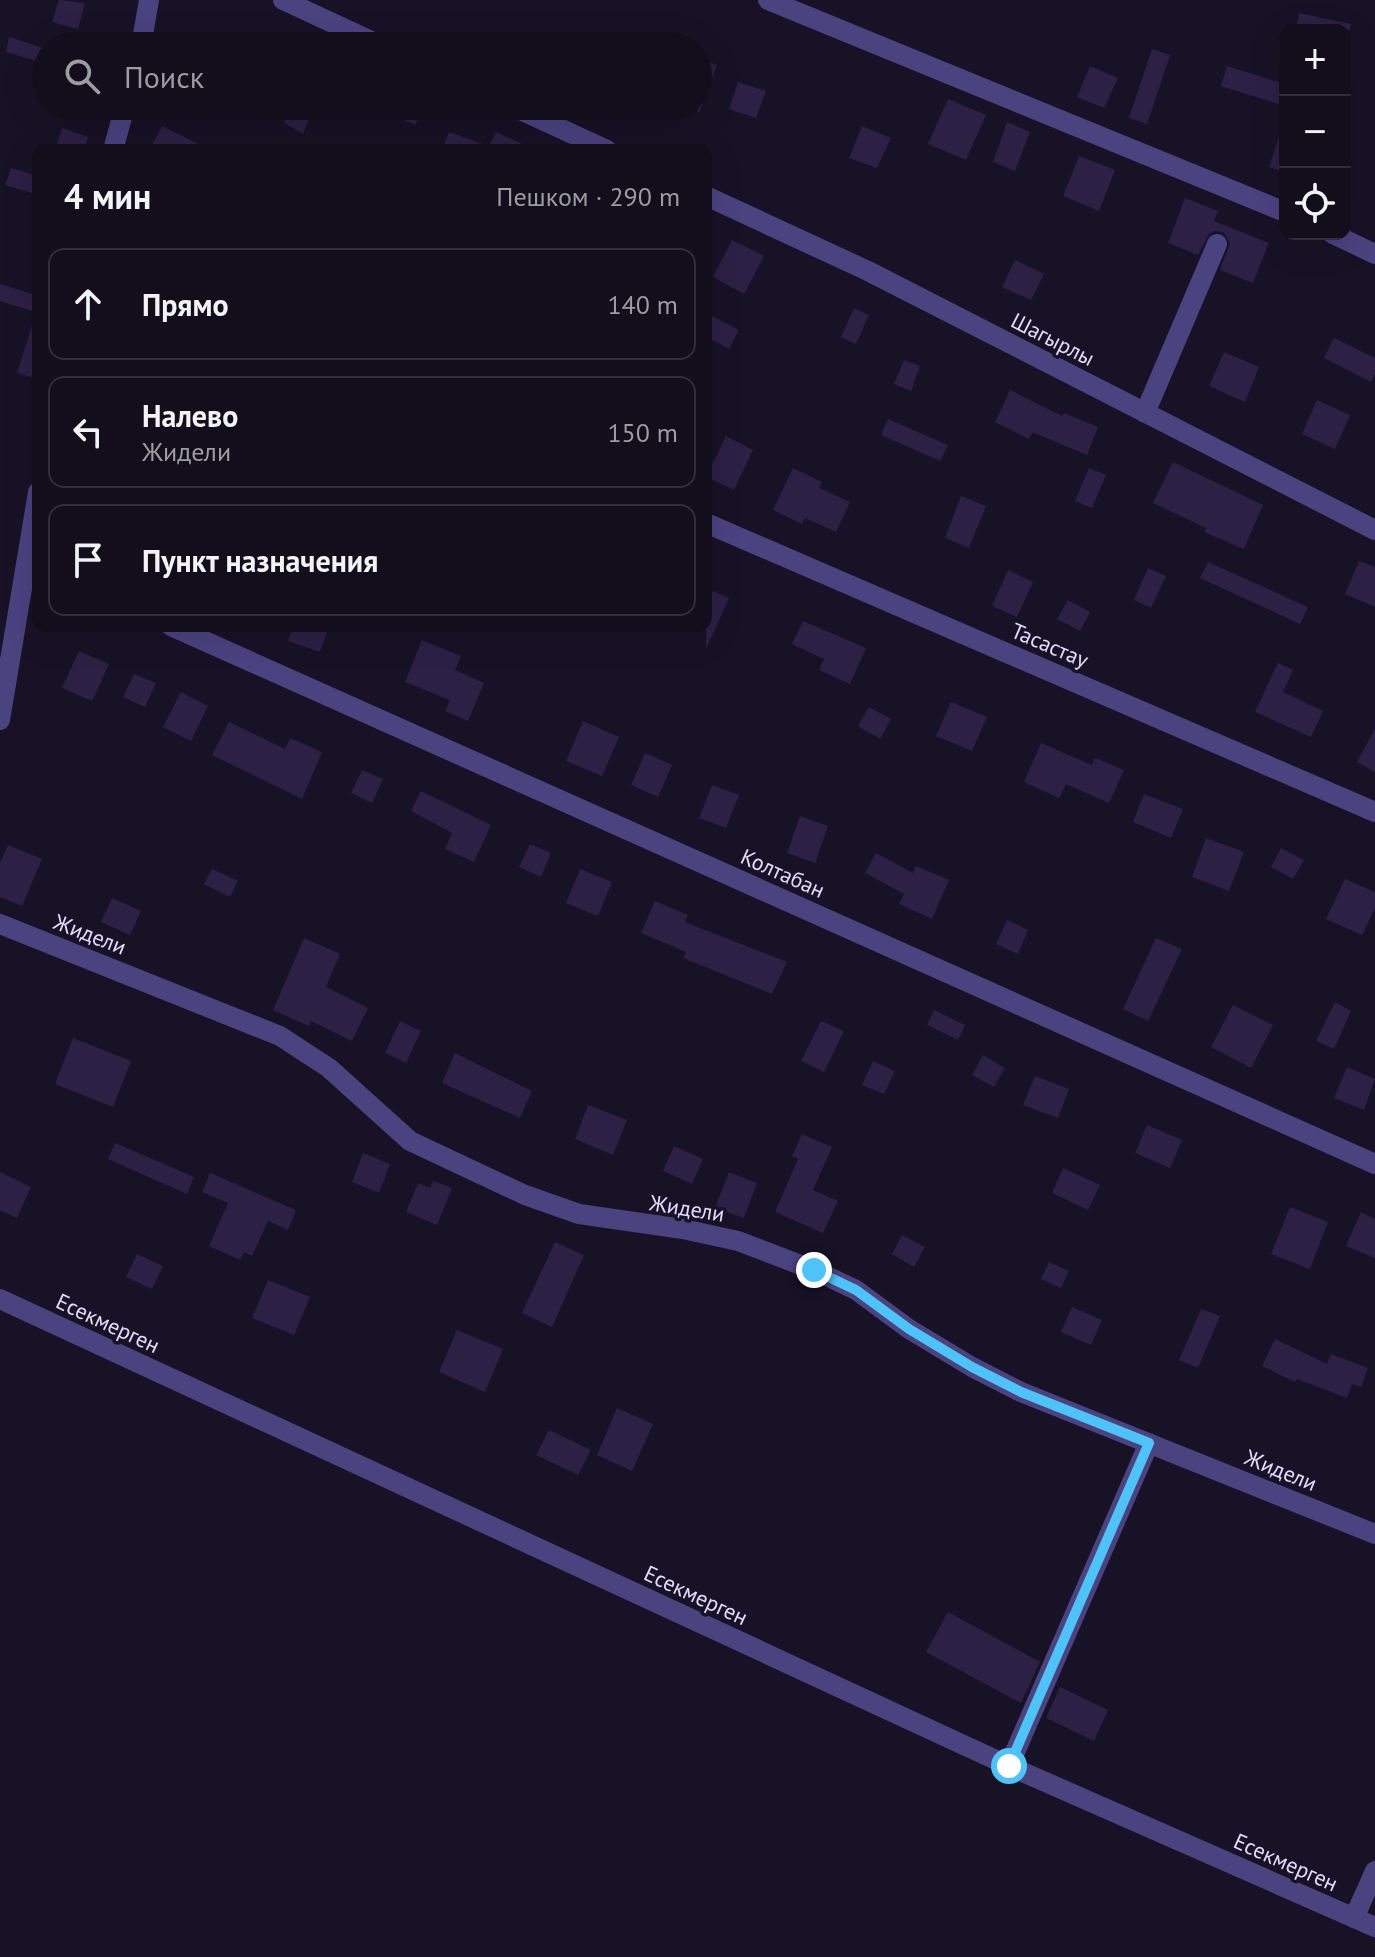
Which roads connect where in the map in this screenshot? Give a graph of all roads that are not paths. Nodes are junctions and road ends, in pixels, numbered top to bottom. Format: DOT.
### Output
graph roads {
  1 [pos="149,0"];
  2 [pos="283,0"];
  3 [pos="768,0"];
  4 [pos="143,32"];
  5 [pos="352,32"];
  6 [pos="121,120"];
  7 [pos="542,120"];
  8 [pos="115,144"];
  9 [pos="594,144"];
  10 [pos="712,199"];
  11 [pos="1279,210"];
  12 [pos="1346,240"];
  13 [pos="1217,244"];
  14 [pos="1375,254"];
  15 [pos="1145,413"];
  16 [pos="712,526"];
  17 [pos="1375,530"];
  18 [pos="32,564"];
  19 [pos="184,632"];
  20 [pos="0,720"];
  21 [pos="1375,812"];
  22 [pos="0,924"];
  23 [pos="1375,1164"];
  24 [pos="0,1299"];
  25 [pos="1149,1443"];
  26 [pos="1375,1534"];
  27 [pos="1009,1766"];
  28 [pos="1375,1871"];
  29 [pos="1354,1918"];
  30 [pos="1375,1927"];
  1 -- 4 [label="street"];
  2 -- 5 [label="street"];
  3 -- 11 [label="street"];
  6 -- 8 [label="street"];
  7 -- 9 [label="street"];
  10 -- 15 [label="street, Шагырлы"];
  12 -- 14 [label="street"];
  13 -- 15 [label="street"];
  15 -- 17 [label="street, Шагырлы"];
  16 -- 21 [label="street, Тасастау"];
  18 -- 20 [label="street"];
  19 -- 23 [label="street, Колтабан"];
  22 -- 25 [label="street, Жидели"];
  24 -- 27 [label="street, Eсекмерген"];
  25 -- 26 [label="street, Жидели"];
  25 -- 27 [label="street"];
  27 -- 29 [label="street, Eсекмерген"];
  28 -- 29 [label="street"];
  29 -- 30 [label="street, Eсекмерген"];
}
